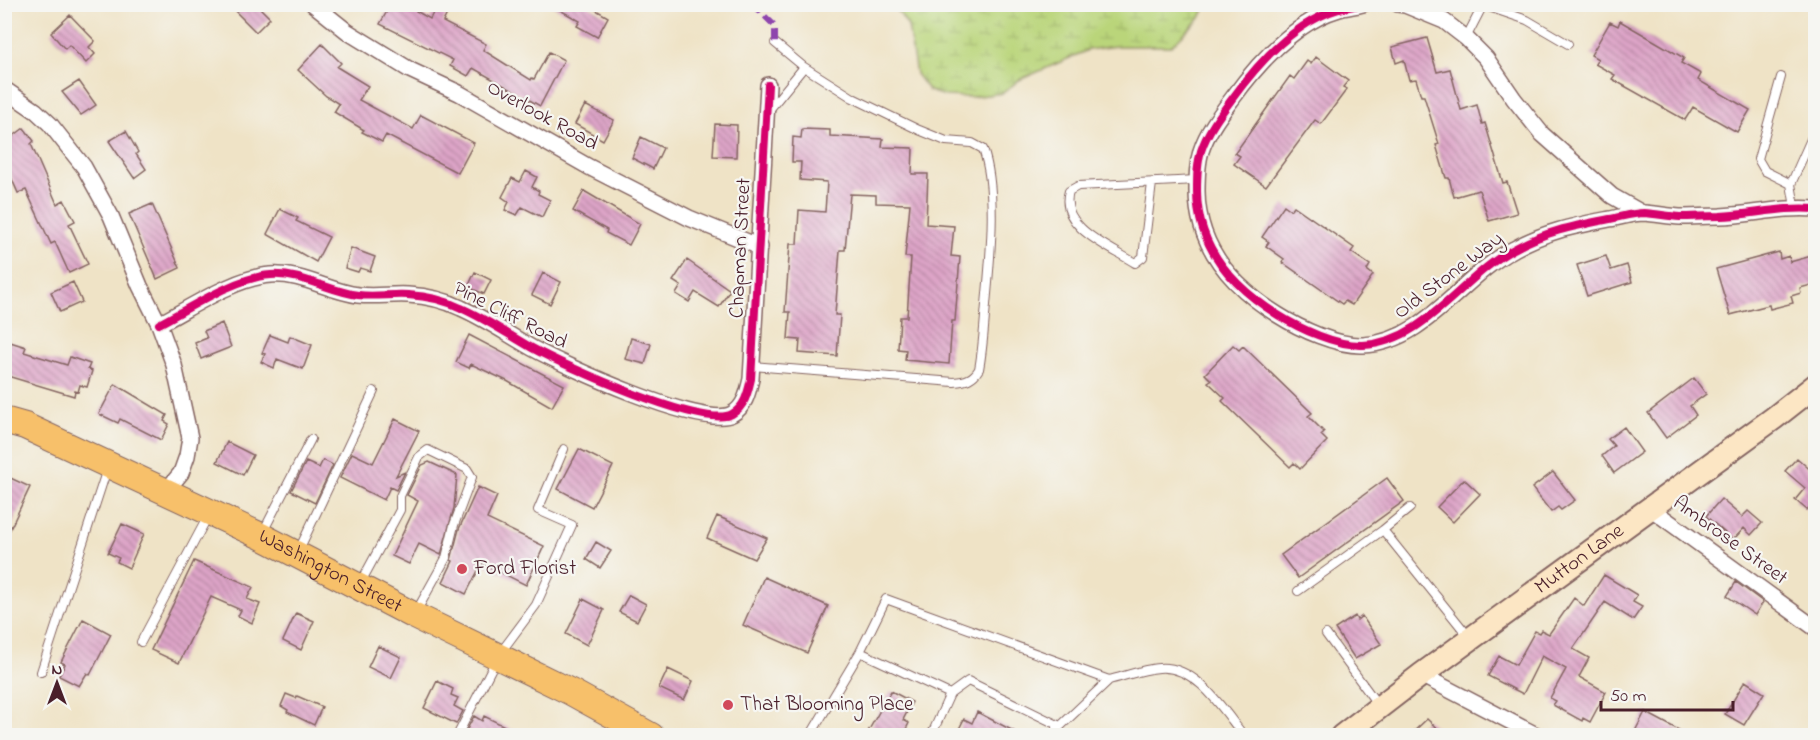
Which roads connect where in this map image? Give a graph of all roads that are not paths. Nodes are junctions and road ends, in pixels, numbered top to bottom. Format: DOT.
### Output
graph roads {
  1 [pos="313,4"];
  2 [pos="1364,4"];
  3 [pos="1398,4"];
  4 [pos="1466,38"];
  5 [pos="775,43"];
  6 [pos="1568,44"];
  7 [pos="804,67"];
  8 [pos="1781,77"];
  9 [pos="768,85"];
  10 [pos="4,89"];
  11 [pos="766,113"];
  12 [pos="1815,128"];
  13 [pos="1197,180"];
  14 [pos="1152,183"];
  15 [pos="1791,184"];
  16 [pos="1795,207"];
  17 [pos="1815,209"];
  18 [pos="1642,213"];
  19 [pos="759,247"];
  20 [pos="159,324"];
  21 [pos="752,366"];
  22 [pos="1815,385"];
  23 [pos="374,391"];
  24 [pos="739,409"];
  25 [pos="4,420"];
  26 [pos="311,439"];
  27 [pos="564,448"];
  28 [pos="108,465"];
  29 [pos="166,491"];
  30 [pos="1410,508"];
  31 [pos="1650,508"];
  32 [pos="210,512"];
  33 [pos="1383,530"];
  34 [pos="261,536"];
  35 [pos="297,554"];
  36 [pos="359,586"];
  37 [pos="1298,591"];
  38 [pos="415,616"];
  39 [pos="1815,628"];
  40 [pos="1326,634"];
  41 [pos="1470,639"];
  42 [pos="141,642"];
  43 [pos="860,652"];
  44 [pos="498,656"];
  45 [pos="41,672"];
  46 [pos="1420,675"];
  47 [pos="1109,680"];
  48 [pos="950,694"];
  49 [pos="1379,707"];
  50 [pos="1060,726"];
  51 [pos="457,735"];
  52 [pos="651,735"];
  53 [pos="810,735"];
  54 [pos="931,735"];
  55 [pos="1050,735"];
  56 [pos="1244,735"];
  57 [pos="1342,735"];
  58 [pos="1538,735"];
  1 -- 19 [label="street, Overlook Road"];
  2 -- 13 [label="street, Old Stone Way"];
  3 -- 4 [label="street, Old Stone Way"];
  4 -- 6 [label="lane"];
  4 -- 18 [label="street, Old Stone Way"];
  5 -- 7 [label="lane"];
  7 -- 11 [label="lane"];
  7 -- 21 [label="lane"];
  8 -- 15 [label="lane"];
  9 -- 11 [label="street, Chapman Street"];
  10 -- 20 [label="street"];
  11 -- 19 [label="street, Chapman Street"];
  12 -- 15 [label="lane"];
  13 -- 14 [label="lane"];
  13 -- 18 [label="street, Old Stone Way"];
  14 -- 14 [label="lane"];
  15 -- 16 [label="lane"];
  16 -- 17 [label="street, Old Stone Way"];
  16 -- 18 [label="street, Old Stone Way"];
  19 -- 21 [label="street, Chapman Street"];
  20 -- 24 [label="street, Pine Cliff Road"];
  20 -- 29 [label="street"];
  21 -- 24 [label="street, Chapman Street"];
  22 -- 31 [label="street, Mutton Lane"];
  23 -- 35 [label="lane"];
  25 -- 28 [label="main road, Washington Street"];
  26 -- 34 [label="lane"];
  27 -- 44 [label="lane"];
  28 -- 29 [label="main road, Washington Street"];
  28 -- 45 [label="lane"];
  29 -- 32 [label="main road, Washington Street"];
  30 -- 33 [label="lane"];
  31 -- 39 [label="street, Ambrose Street"];
  31 -- 41 [label="street, Mutton Lane"];
  32 -- 34 [label="main road, Washington Street"];
  32 -- 42 [label="lane"];
  33 -- 37 [label="lane"];
  33 -- 41 [label="lane"];
  34 -- 35 [label="main road, Washington Street"];
  35 -- 36 [label="main road, Washington Street"];
  36 -- 38 [label="main road, Washington Street"];
  36 -- 38 [label="lane"];
  38 -- 44 [label="main road, Washington Street"];
  40 -- 49 [label="lane"];
  41 -- 46 [label="street, Mutton Lane"];
  43 -- 47 [label="lane"];
  43 -- 48 [label="lane"];
  43 -- 53 [label="lane"];
  44 -- 51 [label="lane"];
  44 -- 52 [label="main road, Washington Street"];
  46 -- 49 [label="street, Mutton Lane"];
  46 -- 58 [label="street"];
  47 -- 50 [label="lane"];
  47 -- 56 [label="lane"];
  48 -- 50 [label="lane"];
  48 -- 54 [label="lane"];
  49 -- 57 [label="street, Mutton Lane"];
  50 -- 55 [label="lane"];
}
